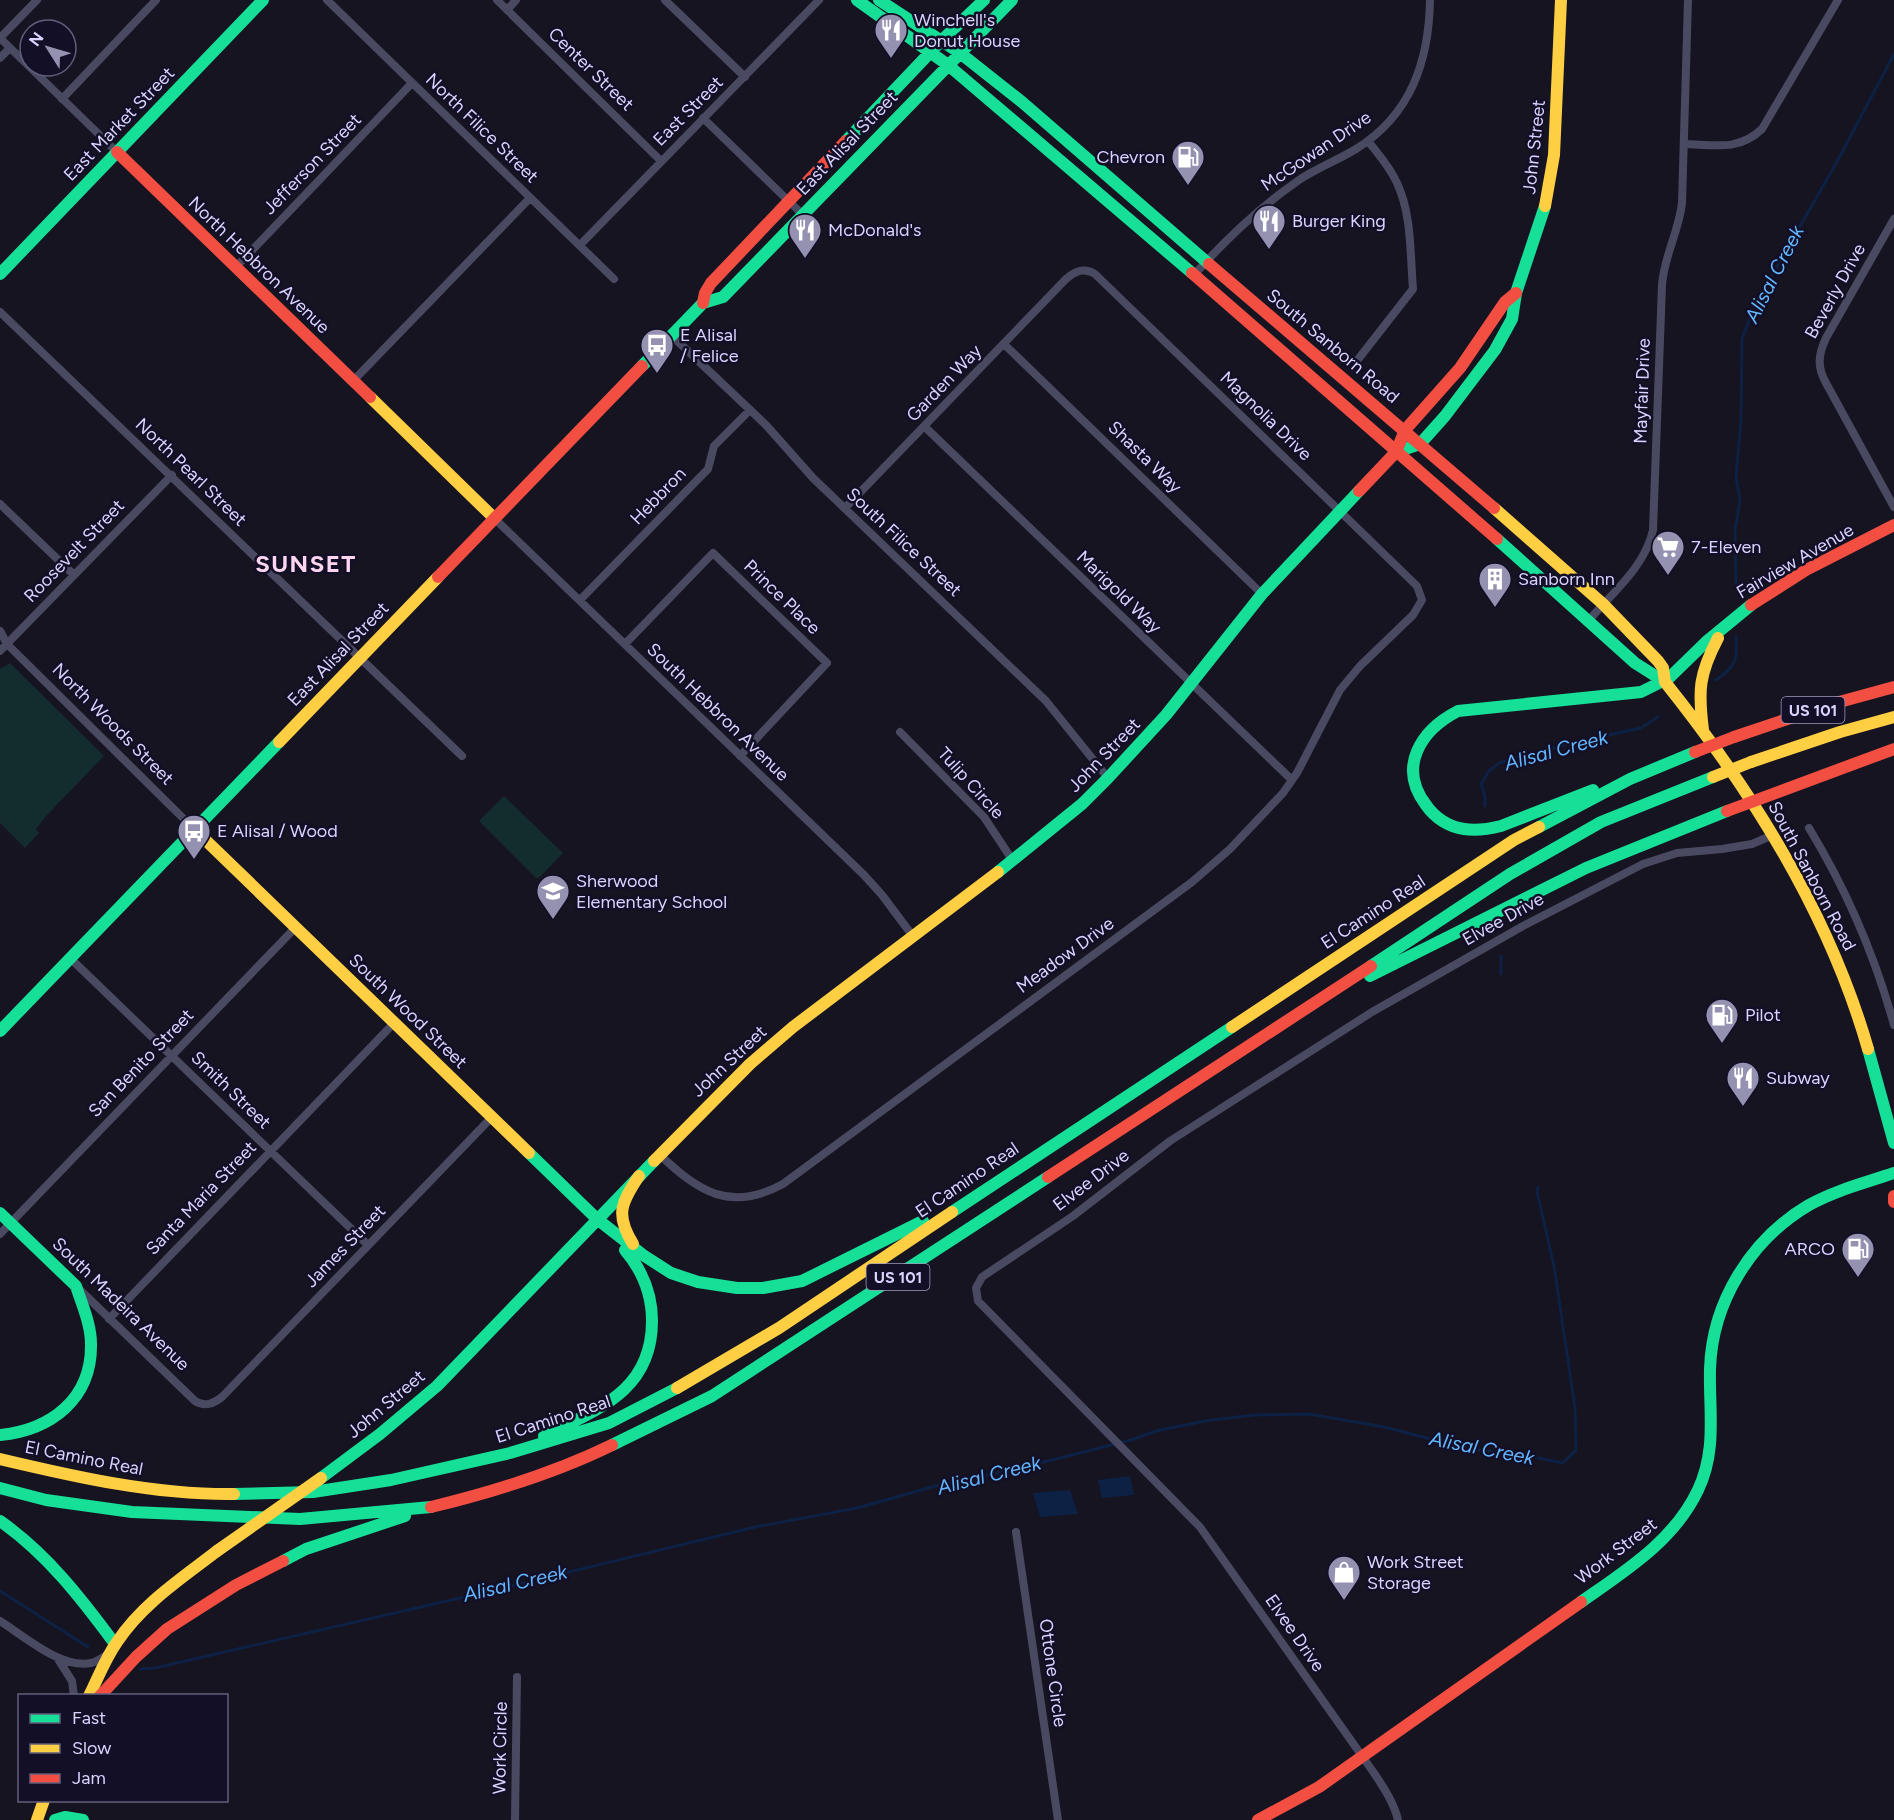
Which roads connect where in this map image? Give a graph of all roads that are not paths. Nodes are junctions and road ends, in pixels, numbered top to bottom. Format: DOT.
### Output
graph roads {
  1 [pos="37,0"];
  2 [pos="156,0"];
  3 [pos="263,0"];
  4 [pos="327,0"];
  5 [pos="497,0"];
  6 [pos="516,0"];
  7 [pos="665,0"];
  8 [pos="819,0"];
  9 [pos="857,0"];
  10 [pos="879,0"];
  11 [pos="984,0"];
  12 [pos="1012,0"];
  13 [pos="1430,0"];
  14 [pos="1561,0"];
  15 [pos="1688,0"];
  16 [pos="1838,0"];
  17 [pos="507,10"];
  18 [pos="0,38"];
  19 [pos="942,40"];
  20 [pos="10,48"];
  21 [pos="930,53"];
  22 [pos="960,53"];
  23 [pos="0,58"];
  24 [pos="948,65"];
  25 [pos="745,77"];
  26 [pos="412,83"];
  27 [pos="62,99"];
  28 [pos="703,118"];
  29 [pos="1368,141"];
  30 [pos="1685,144"];
  31 [pos="117,152"];
  32 [pos="662,161"];
  33 [pos="530,198"];
  34 [pos="788,201"];
  35 [pos="802,214"];
  36 [pos="1894,219"];
  37 [pos="580,245"];
  38 [pos="1207,261"];
  39 [pos="236,267"];
  40 [pos="0,274"];
  41 [pos="1194,275"];
  42 [pos="614,279"];
  43 [pos="1066,279"];
  44 [pos="1516,293"];
  45 [pos="703,303"];
  46 [pos="0,312"];
  47 [pos="671,335"];
  48 [pos="1004,344"];
  49 [pos="1356,362"];
  50 [pos="353,381"];
  51 [pos="750,410"];
  52 [pos="925,427"];
  53 [pos="1405,430"];
  54 [pos="1420,444"];
  55 [pos="1396,452"];
  56 [pos="171,475"];
  57 [pos="0,504"];
  58 [pos="1894,507"];
  59 [pos="845,508"];
  60 [pos="1340,510"];
  61 [pos="494,518"];
  62 [pos="1894,525"];
  63 [pos="74,575"];
  64 [pos="1262,594"];
  65 [pos="579,600"];
  66 [pos="1603,604"];
  67 [pos="1417,611"];
  68 [pos="1589,620"];
  69 [pos="1725,626"];
  70 [pos="0,631"];
  71 [pos="7,644"];
  72 [pos="625,644"];
  73 [pos="0,651"];
  74 [pos="359,657"];
  75 [pos="1894,677"];
  76 [pos="1665,682"];
  77 [pos="1191,684"];
  78 [pos="1894,687"];
  79 [pos="1832,704"];
  80 [pos="1894,717"];
  81 [pos="1703,730"];
  82 [pos="900,732"];
  83 [pos="1894,749"];
  84 [pos="462,756"];
  85 [pos="740,756"];
  86 [pos="1108,778"];
  87 [pos="1630,779"];
  88 [pos="1292,780"];
  89 [pos="1752,801"];
  90 [pos="1809,828"];
  91 [pos="194,829"];
  92 [pos="1773,835"];
  93 [pos="1013,861"];
  94 [pos="296,927"];
  95 [pos="912,935"];
  96 [pos="70,958"];
  97 [pos="1340,988"];
  98 [pos="394,1023"];
  99 [pos="1894,1025"];
  100 [pos="0,1032"];
  101 [pos="172,1056"];
  102 [pos="492,1117"];
  103 [pos="1894,1143"];
  104 [pos="269,1150"];
  105 [pos="660,1155"];
  106 [pos="1894,1173"];
  107 [pos="639,1176"];
  108 [pos="1894,1196"];
  109 [pos="972,1198"];
  110 [pos="1894,1202"];
  111 [pos="0,1213"];
  112 [pos="597,1219"];
  113 [pos="10,1223"];
  114 [pos="0,1234"];
  115 [pos="368,1245"];
  116 [pos="643,1255"];
  117 [pos="76,1286"];
  118 [pos="108,1318"];
  119 [pos="222,1397"];
  120 [pos="0,1435"];
  121 [pos="510,1453"];
  122 [pos="0,1459"];
  123 [pos="0,1488"];
  124 [pos="428,1508"];
  125 [pos="0,1521"];
  126 [pos="1016,1532"];
  127 [pos="0,1621"];
  128 [pos="113,1648"];
  129 [pos="58,1659"];
  130 [pos="517,1677"];
  131 [pos="74,1694"];
  132 [pos="90,1694"];
  133 [pos="101,1694"];
  134 [pos="1362,1756"];
  135 [pos="43,1802"];
  136 [pos="37,1820"];
  137 [pos="55,1820"];
  138 [pos="84,1820"];
  139 [pos="515,1820"];
  140 [pos="1058,1820"];
  141 [pos="1258,1820"];
  142 [pos="1398,1820"];
  1 -- 18 [label="street"];
  2 -- 27 [label="street"];
  3 -- 31 [label="main road, East Market Street"];
  4 -- 26 [label="street, North Filice Street"];
  5 -- 17 [label="street, Center Street"];
  6 -- 17 [label="street"];
  7 -- 25 [label="street"];
  8 -- 25 [label="street, East Street"];
  9 -- 21 [label="main road, South Sanborn Road"];
  10 -- 19 [label="main road, South Sanborn Road"];
  11 -- 19 [label="main road, East Alisal Street"];
  12 -- 22 [label="main road, East Alisal Street"];
  13 -- 29 [label="street, McGowan Drive"];
  14 -- 44 [label="main road, John Street"];
  15 -- 30 [label="street, Mayfair Drive"];
  16 -- 30 [label="street"];
  17 -- 32 [label="street, Center Street"];
  18 -- 20 [label="street, North Hebbron Avenue"];
  19 -- 21 [label="main road, East Alisal Street"];
  19 -- 22 [label="main road, South Sanborn Road"];
  20 -- 23 [label="street"];
  20 -- 27 [label="street, North Hebbron Avenue"];
  21 -- 24 [label="main road, South Sanborn Road"];
  21 -- 34 [label="main road, East Alisal Street"];
  22 -- 24 [label="main road, East Alisal Street"];
  22 -- 38 [label="main road, South Sanborn Road"];
  24 -- 35 [label="main road, East Alisal Street"];
  24 -- 41 [label="main road, South Sanborn Road"];
  25 -- 28 [label="street, East Street"];
  26 -- 33 [label="street, North Filice Street"];
  26 -- 39 [label="street, Jefferson Street"];
  27 -- 31 [label="street, North Hebbron Avenue"];
  28 -- 32 [label="street, East Street"];
  28 -- 34 [label="street"];
  29 -- 38 [label="street, McGowan Drive"];
  29 -- 49 [label="street"];
  30 -- 66 [label="street, Mayfair Drive"];
  31 -- 39 [label="main road, North Hebbron Avenue"];
  31 -- 40 [label="main road, East Market Street"];
  32 -- 37 [label="street, East Street"];
  33 -- 37 [label="street, North Filice Street"];
  33 -- 50 [label="street"];
  34 -- 35 [label="street"];
  34 -- 45 [label="main road, East Alisal Street"];
  35 -- 45 [label="main road, East Alisal Street"];
  36 -- 58 [label="street, Beverly Drive"];
  37 -- 42 [label="street, North Filice Street"];
  38 -- 41 [label="street, McGowan Drive"];
  38 -- 53 [label="main road, South Sanborn Road"];
  39 -- 50 [label="main road, North Hebbron Avenue"];
  41 -- 55 [label="main road, South Sanborn Road"];
  43 -- 48 [label="street, Garden Way"];
  43 -- 60 [label="street, Magnolia Drive"];
  44 -- 53 [label="main road, John Street"];
  44 -- 54 [label="main road, John Street"];
  45 -- 47 [label="main road, East Alisal Street"];
  46 -- 56 [label="street, North Pearl Street"];
  47 -- 51 [label="street, South Filice Street"];
  47 -- 61 [label="main road, East Alisal Street"];
  48 -- 52 [label="street, Garden Way"];
  48 -- 64 [label="street, Shasta Way"];
  50 -- 61 [label="main road, North Hebbron Avenue"];
  51 -- 59 [label="street, South Filice Street"];
  51 -- 65 [label="street, Hebbron"];
  52 -- 59 [label="street, Garden Way"];
  52 -- 77 [label="street, Marigold Way"];
  53 -- 54 [label="main road, South Sanborn Road"];
  53 -- 55 [label="main road, John Street"];
  54 -- 55 [label="main road, John Street"];
  54 -- 66 [label="main road, South Sanborn Road"];
  55 -- 60 [label="main road, John Street"];
  55 -- 68 [label="main road, South Sanborn Road"];
  56 -- 63 [label="street, Roosevelt Street"];
  56 -- 74 [label="street, North Pearl Street"];
  57 -- 63 [label="street"];
  59 -- 86 [label="street, South Filice Street"];
  60 -- 64 [label="main road, John Street"];
  60 -- 67 [label="street, Magnolia Drive"];
  61 -- 65 [label="street, South Hebbron Avenue"];
  61 -- 74 [label="main road, East Alisal Street"];
  62 -- 69 [label="main road, Fairview Avenue"];
  63 -- 71 [label="street, Roosevelt Street"];
  64 -- 77 [label="main road, John Street"];
  65 -- 72 [label="street, South Hebbron Avenue"];
  66 -- 68 [label="street, Mayfair Drive"];
  66 -- 76 [label="main road, South Sanborn Road"];
  67 -- 88 [label="street, Meadow Drive"];
  68 -- 76 [label="main road, South Sanborn Road"];
  69 -- 76 [label="main road, Fairview Avenue"];
  69 -- 81 [label="main road"];
  70 -- 71 [label="street, North Woods Street"];
  71 -- 73 [label="street, Roosevelt Street"];
  71 -- 91 [label="street, North Woods Street"];
  72 -- 85 [label="street, South Hebbron Avenue"];
  72 -- 85 [label="street, Prince Place"];
  74 -- 84 [label="street, North Pearl Street"];
  74 -- 91 [label="main road, East Alisal Street"];
  75 -- 79 [label="main road"];
  76 -- 81 [label="main road, South Sanborn Road"];
  76 -- 87 [label="main road"];
  77 -- 86 [label="main road, John Street"];
  77 -- 88 [label="street, Marigold Way"];
  78 -- 79 [label="main road, El Camino Real / US 101"];
  79 -- 87 [label="main road, El Camino Real / US 101, bridge"];
  80 -- 97 [label="main road, US 101, bridge"];
  81 -- 89 [label="main road, South Sanborn Road"];
  82 -- 93 [label="street, Tulip Circle"];
  83 -- 89 [label="main road"];
  85 -- 95 [label="street, South Hebbron Avenue"];
  86 -- 93 [label="main road, John Street"];
  87 -- 109 [label="main road, El Camino Real / US 101"];
  88 -- 105 [label="street, Meadow Drive"];
  89 -- 92 [label="main road, South Sanborn Road"];
  89 -- 97 [label="main road"];
  90 -- 99 [label="street"];
  91 -- 94 [label="main road, South Wood Street"];
  91 -- 96 [label="main road, East Alisal Street"];
  92 -- 103 [label="main road, South Sanborn Road"];
  92 -- 134 [label="street, Elvee Drive"];
  93 -- 95 [label="main road, John Street"];
  94 -- 98 [label="main road, South Wood Street"];
  94 -- 101 [label="street, San Benito Street"];
  95 -- 105 [label="main road, John Street"];
  96 -- 100 [label="main road, East Alisal Street"];
  96 -- 101 [label="street, Smith Street"];
  97 -- 124 [label="main road, US 101"];
  98 -- 102 [label="main road, South Wood Street"];
  98 -- 104 [label="street, Santa Maria Street"];
  101 -- 104 [label="street, Smith Street"];
  101 -- 113 [label="street, San Benito Street"];
  102 -- 112 [label="main road, South Wood Street"];
  102 -- 115 [label="street, James Street"];
  104 -- 115 [label="street, Smith Street"];
  104 -- 118 [label="street, Santa Maria Street"];
  105 -- 107 [label="main road, John Street"];
  106 -- 134 [label="main road, Work Street"];
  107 -- 112 [label="main road, John Street"];
  107 -- 116 [label="main road"];
  108 -- 110 [label="main road"];
  109 -- 116 [label="main road"];
  109 -- 121 [label="main road, El Camino Real / US 101"];
  111 -- 113 [label="main road, South Madeira Avenue"];
  112 -- 116 [label="main road"];
  112 -- 121 [label="main road"];
  112 -- 128 [label="main road, John Street, bridge"];
  113 -- 114 [label="street, San Benito Street"];
  113 -- 117 [label="main road, South Madeira Avenue"];
  115 -- 119 [label="street, James Street"];
  117 -- 118 [label="street, South Madeira Avenue"];
  117 -- 120 [label="main road"];
  118 -- 119 [label="street, South Madeira Avenue"];
  121 -- 122 [label="main road, El Camino Real / US 101"];
  123 -- 124 [label="main road, US 101"];
  124 -- 133 [label="main road"];
  125 -- 128 [label="main road"];
  126 -- 140 [label="street, Ottone Circle"];
  127 -- 129 [label="street"];
  128 -- 129 [label="street"];
  128 -- 132 [label="main road, John Street"];
  129 -- 131 [label="street"];
  130 -- 139 [label="street, Work Circle"];
  134 -- 141 [label="main road, Work Street"];
  134 -- 142 [label="street, Elvee Drive"];
  135 -- 136 [label="main road"];
  137 -- 138 [label="main road"];
}
